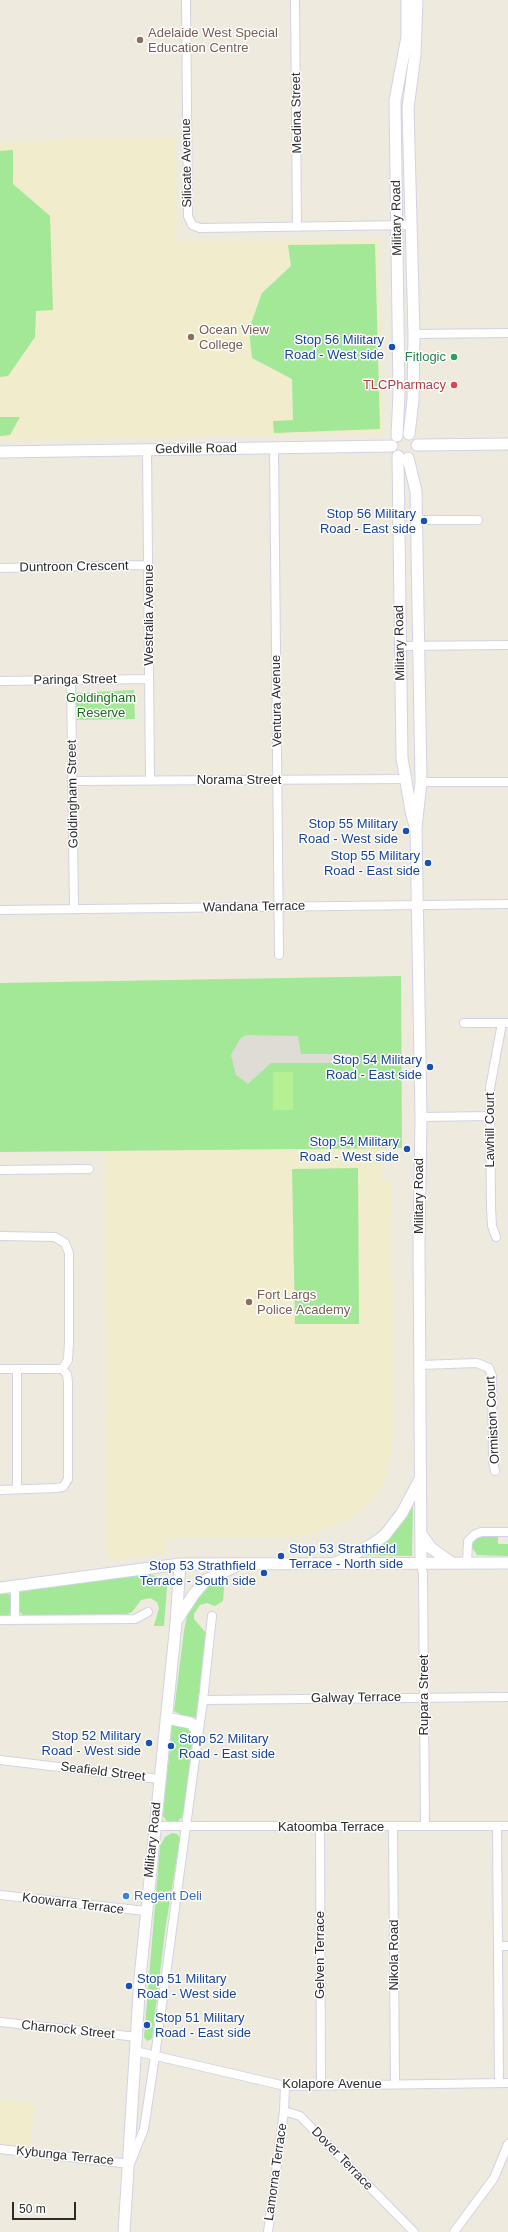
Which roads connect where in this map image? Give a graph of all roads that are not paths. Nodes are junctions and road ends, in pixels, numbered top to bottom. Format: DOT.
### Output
graph roads {
  1 [pos="186,0"];
  2 [pos="295,0"];
  3 [pos="407,0"];
  4 [pos="417,0"];
  5 [pos="411,225"];
  6 [pos="397,226"];
  7 [pos="297,227"];
  8 [pos="508,333"];
  9 [pos="414,334"];
  10 [pos="409,434"];
  11 [pos="394,441"];
  12 [pos="508,444"];
  13 [pos="417,445"];
  14 [pos="274,448"];
  15 [pos="147,449"];
  16 [pos="0,452"];
  17 [pos="403,457"];
  18 [pos="417,520"];
  19 [pos="478,520"];
  20 [pos="148,565"];
  21 [pos="0,568"];
  22 [pos="508,645"];
  23 [pos="400,646"];
  24 [pos="418,646"];
  25 [pos="149,679"];
  26 [pos="72,680"];
  27 [pos="0,681"];
  28 [pos="406,779"];
  29 [pos="278,780"];
  30 [pos="72,781"];
  31 [pos="150,781"];
  32 [pos="421,782"];
  33 [pos="508,782"];
  34 [pos="416,828"];
  35 [pos="508,904"];
  36 [pos="418,905"];
  37 [pos="279,907"];
  38 [pos="74,909"];
  39 [pos="0,910"];
  40 [pos="279,955"];
  41 [pos="464,1023"];
  42 [pos="505,1023"];
  43 [pos="490,1116"];
  44 [pos="421,1117"];
  45 [pos="89,1169"];
  46 [pos="0,1170"];
  47 [pos="0,1236"];
  48 [pos="496,1237"];
  49 [pos="420,1365"];
  50 [pos="62,1369"];
  51 [pos="0,1370"];
  52 [pos="17,1370"];
  53 [pos="495,1471"];
  54 [pos="420,1477"];
  55 [pos="17,1489"];
  56 [pos="0,1490"];
  57 [pos="508,1532"];
  58 [pos="421,1534"];
  59 [pos="467,1563"];
  60 [pos="508,1563"];
  61 [pos="180,1564"];
  62 [pos="240,1564"];
  63 [pos="334,1564"];
  64 [pos="421,1564"];
  65 [pos="453,1564"];
  66 [pos="15,1586"];
  67 [pos="0,1588"];
  68 [pos="148,1612"];
  69 [pos="212,1616"];
  70 [pos="0,1620"];
  71 [pos="15,1620"];
  72 [pos="176,1623"];
  73 [pos="424,1697"];
  74 [pos="508,1697"];
  75 [pos="203,1700"];
  76 [pos="166,1718"];
  77 [pos="198,1737"];
  78 [pos="0,1760"];
  79 [pos="159,1779"];
  80 [pos="154,1826"];
  81 [pos="425,1826"];
  82 [pos="497,1826"];
  83 [pos="508,1826"];
  84 [pos="320,1827"];
  85 [pos="393,1827"];
  86 [pos="185,1828"];
  87 [pos="0,1895"];
  88 [pos="146,1911"];
  89 [pos="499,1946"];
  90 [pos="508,1946"];
  91 [pos="0,2022"];
  92 [pos="137,2037"];
  93 [pos="136,2051"];
  94 [pos="155,2056"];
  95 [pos="499,2083"];
  96 [pos="508,2083"];
  97 [pos="321,2084"];
  98 [pos="395,2084"];
  99 [pos="285,2086"];
  100 [pos="284,2111"];
  101 [pos="508,2144"];
  102 [pos="0,2149"];
  103 [pos="130,2164"];
  104 [pos="124,2232"];
  105 [pos="268,2232"];
  106 [pos="414,2232"];
  107 [pos="454,2232"];
  1 -- 7 [label="street, Silicate Avenue"];
  2 -- 7 [label="street, Medina Street"];
  3 -- 6 [label="street, Military Road"];
  4 -- 5 [label="street, Military Road"];
  5 -- 6 [label="street, Silicate Avenue"];
  5 -- 9 [label="street, Military Road"];
  6 -- 7 [label="street, Silicate Avenue"];
  6 -- 11 [label="street, Military Road"];
  8 -- 9 [label="street"];
  9 -- 10 [label="street, Military Road"];
  10 -- 11 [label="street, Gedville Road"];
  10 -- 13 [label="street"];
  11 -- 14 [label="street, Gedville Road"];
  11 -- 17 [label="street"];
  12 -- 13 [label="street"];
  13 -- 17 [label="street"];
  14 -- 15 [label="street, Gedville Road"];
  14 -- 29 [label="street, Ventura Avenue"];
  15 -- 16 [label="street, Gedville Road"];
  15 -- 20 [label="street, Westralia Avenue"];
  17 -- 18 [label="street, Military Road"];
  17 -- 23 [label="street, Military Road"];
  18 -- 19 [label="street"];
  18 -- 24 [label="street, Military Road"];
  20 -- 21 [label="street, Duntroon Crescent"];
  20 -- 25 [label="street, Westralia Avenue"];
  22 -- 24 [label="street"];
  23 -- 24 [label="street"];
  23 -- 28 [label="street, Military Road"];
  24 -- 32 [label="street, Military Road"];
  25 -- 26 [label="street, Paringa Street"];
  25 -- 31 [label="street, Westralia Avenue"];
  26 -- 27 [label="street, Paringa Street"];
  26 -- 30 [label="street, Goldingham Street"];
  28 -- 29 [label="street, Norama Street"];
  28 -- 34 [label="street, Military Road"];
  29 -- 31 [label="street, Norama Street"];
  29 -- 37 [label="street, Ventura Avenue"];
  30 -- 31 [label="street, Norama Street"];
  30 -- 38 [label="street, Goldingham Street"];
  32 -- 33 [label="street"];
  32 -- 34 [label="street, Military Road"];
  34 -- 36 [label="street, Military Road"];
  35 -- 36 [label="street, Wandana Terrace"];
  36 -- 37 [label="street, Wandana Terrace"];
  36 -- 44 [label="street, Military Road"];
  37 -- 38 [label="street, Wandana Terrace"];
  37 -- 40 [label="street, Ventura Avenue"];
  38 -- 39 [label="street, Wandana Terrace"];
  41 -- 42 [label="street"];
  42 -- 43 [label="street, Lawhill Court"];
  43 -- 44 [label="street"];
  43 -- 48 [label="street, Lawhill Court"];
  44 -- 49 [label="street, Military Road"];
  45 -- 46 [label="street"];
  47 -- 50 [label="street"];
  49 -- 53 [label="street, Ormiston Court"];
  49 -- 54 [label="street, Military Road"];
  50 -- 52 [label="street"];
  50 -- 55 [label="street"];
  51 -- 52 [label="street"];
  52 -- 55 [label="street"];
  54 -- 58 [label="street, Military Road"];
  54 -- 63 [label="street"];
  55 -- 56 [label="street"];
  57 -- 59 [label="street"];
  58 -- 64 [label="street, Military Road"];
  58 -- 65 [label="street"];
  59 -- 60 [label="street"];
  59 -- 65 [label="street"];
  61 -- 62 [label="street"];
  61 -- 66 [label="street"];
  61 -- 72 [label="street, Military Road"];
  62 -- 63 [label="street"];
  62 -- 72 [label="street"];
  63 -- 64 [label="street"];
  64 -- 65 [label="street"];
  64 -- 73 [label="street, Rupara Street"];
  66 -- 67 [label="street"];
  66 -- 71 [label="street"];
  68 -- 71 [label="street"];
  69 -- 75 [label="street, Military Road"];
  70 -- 71 [label="street"];
  72 -- 76 [label="street, Military Road"];
  73 -- 74 [label="street, Galway Terrace"];
  73 -- 75 [label="street, Galway Terrace"];
  73 -- 81 [label="street, Rupara Street"];
  75 -- 77 [label="street, Military Road"];
  76 -- 77 [label="street"];
  76 -- 79 [label="street, Military Road"];
  77 -- 86 [label="street, Military Road"];
  78 -- 79 [label="street, Seafield Street"];
  79 -- 80 [label="street, Military Road"];
  80 -- 86 [label="street, Katoomba Terrace"];
  80 -- 88 [label="street, Military Road"];
  81 -- 82 [label="street, Katoomba Terrace"];
  81 -- 85 [label="street, Katoomba Terrace"];
  82 -- 83 [label="street, Katoomba Terrace"];
  82 -- 89 [label="street"];
  84 -- 85 [label="street, Katoomba Terrace"];
  84 -- 86 [label="street, Katoomba Terrace"];
  84 -- 97 [label="street, Gelven Terrace"];
  85 -- 98 [label="street, Nikola Road"];
  86 -- 94 [label="street, Military Road"];
  87 -- 88 [label="street, Koowarra Terrace"];
  88 -- 92 [label="street, Military Road"];
  89 -- 90 [label="street"];
  89 -- 95 [label="street"];
  91 -- 92 [label="street, Charnock Street"];
  92 -- 93 [label="street, Military Road"];
  93 -- 94 [label="street, Kolapore Avenue"];
  93 -- 103 [label="street, Military Road"];
  94 -- 99 [label="street, Kolapore Avenue"];
  94 -- 103 [label="street, Military Road"];
  95 -- 96 [label="street, Kolapore Avenue"];
  95 -- 98 [label="street, Kolapore Avenue"];
  97 -- 98 [label="street, Kolapore Avenue"];
  97 -- 99 [label="street, Kolapore Avenue"];
  99 -- 100 [label="street"];
  100 -- 105 [label="street, Lamorna Terrace"];
  100 -- 106 [label="street, Dover Terrace"];
  101 -- 107 [label="street"];
  102 -- 103 [label="street, Kybunga Terrace"];
  103 -- 104 [label="street, Military Road"];
}
